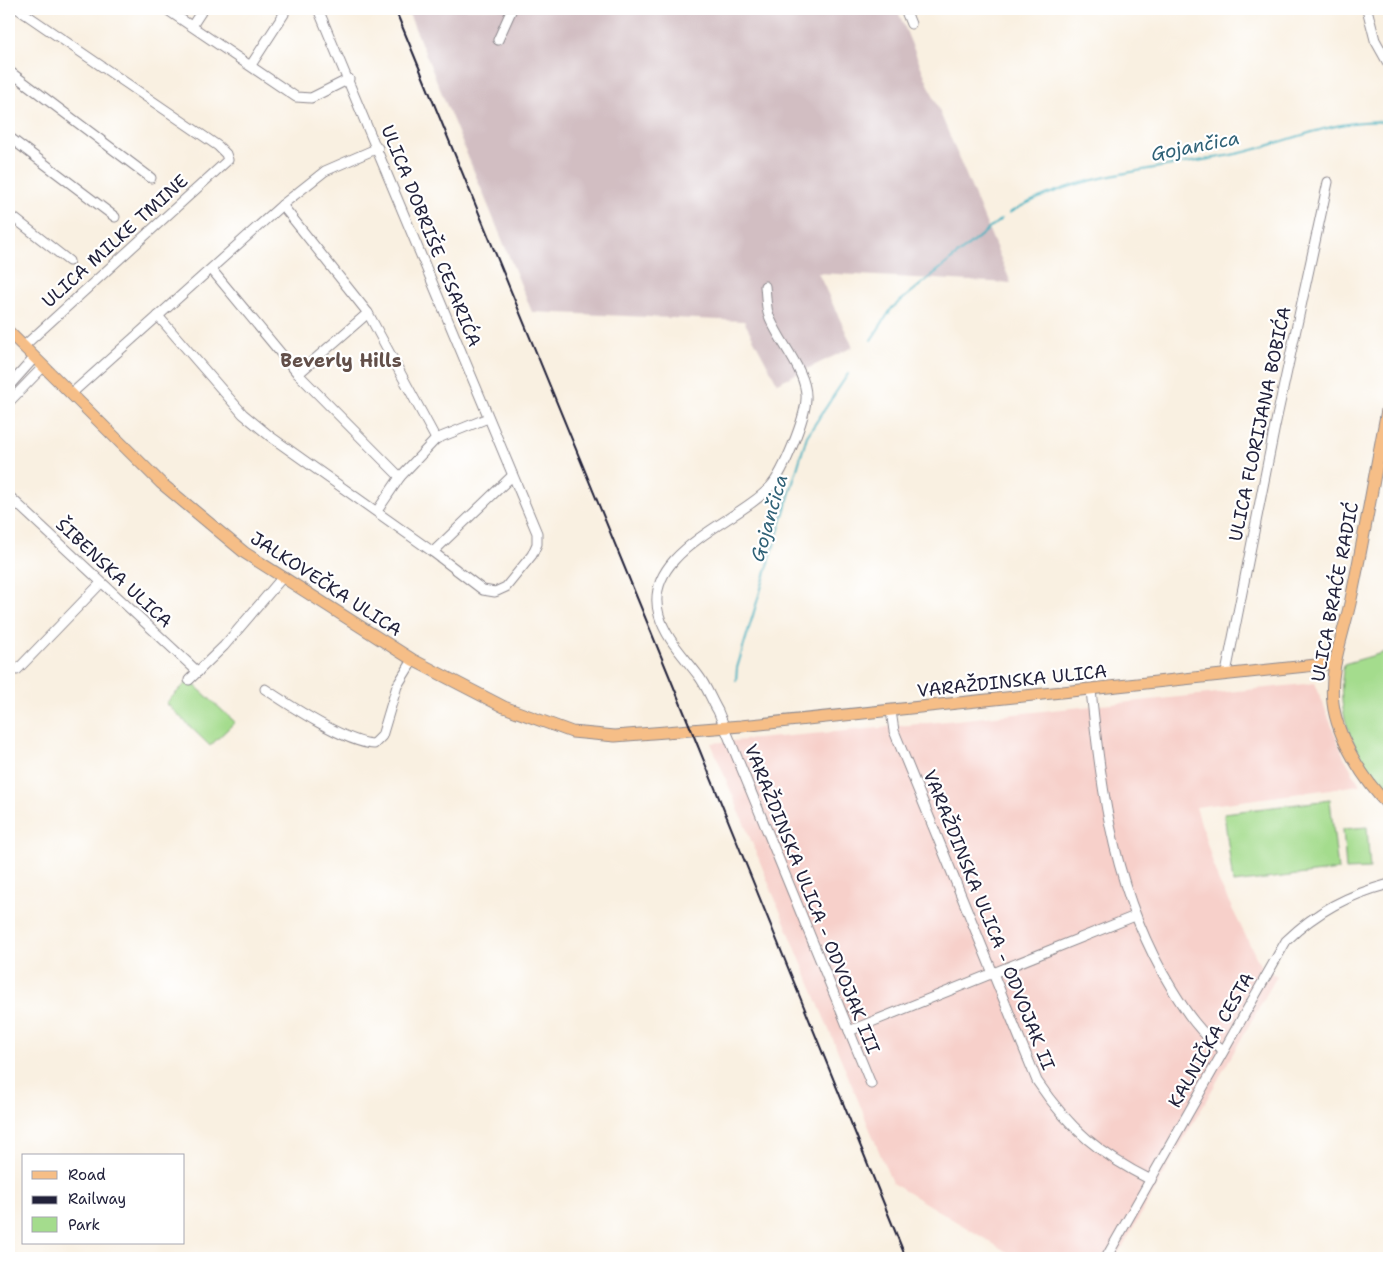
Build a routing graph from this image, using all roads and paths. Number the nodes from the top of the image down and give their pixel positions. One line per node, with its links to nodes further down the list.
1 (18, 9): 29 (street, ULICA MILKE TMINE)
2 (166, 9): 10 (street)
3 (204, 9): 10 (street)
4 (318, 9): 15 (street, ULICA DOBRIŠE CESARIĆA)
5 (512, 9): 11 (street)
6 (905, 9): 9 (street)
7 (1368, 9): 12 (street)
8 (284, 14): 13 (street)
9 (912, 24)
10 (192, 26): 13 (street)
11 (498, 40)
12 (1389, 65)
13 (251, 66): 15 (street)
14 (9, 71): 18 (street)
15 (349, 79): 17 (street, ULICA DOBRIŠE CESARIĆA)
16 (9, 137): 22 (street)
17 (378, 148): 20 (street); 37 (street, ULICA DOBRIŠE CESARIĆA)
18 (151, 178)
19 (1328, 182): 50 (street, ULICA FLORIJANA BOBIĆA)
20 (282, 205): 24 (street); 26 (street)
21 (9, 214): 23 (street)
22 (114, 217)
23 (70, 261)
24 (212, 270): 27 (street); 32 (street)
25 (765, 286): 55 (street, VARAŽDINSKA ULICA - ODVOJAK III)
26 (368, 313): 32 (street); 38 (street)
27 (158, 316): 34 (street); 42 (street, ULICA DOBRIŠE CESARIĆA)
28 (9, 332): 29 (main road, JALKOVEČKA ULICA)
29 (24, 346): 30 (main road, JALKOVEČKA ULICA)
30 (35, 357): 31 (main road, JALKOVEČKA ULICA); 33 (street)
31 (44, 366): 34 (main road, JALKOVEČKA ULICA); 36 (street)
32 (298, 374): 40 (street)
33 (9, 386)
34 (71, 394): 44 (main road, JALKOVEČKA ULICA)
35 (1389, 400): 47 (main road, ULICA BRAĆE RADIĆ)
36 (9, 402)
37 (488, 418): 38 (street); 39 (street, ULICA DOBRIŠE CESARIĆA)
38 (436, 439): 40 (street)
39 (512, 476): 43 (street); 43 (street, ULICA DOBRIŠE CESARIĆA)
40 (400, 477): 42 (street)
41 (9, 496): 45 (street, ŠIBENSKA ULICA)
42 (377, 511): 43 (street, ULICA DOBRIŠE CESARIĆA)
43 (433, 552)
44 (282, 578): 46 (main road, JALKOVEČKA ULICA); 49 (street)
45 (100, 582): 48 (street); 49 (street, ŠIBENSKA ULICA)
46 (413, 660): 52 (street); 56 (main road, JALKOVEČKA ULICA)
47 (1335, 663): 50 (main road, VARAŽDINSKA ULICA); 57 (main road, ULICA BRAĆE RADIĆ)
48 (17, 670)
49 (198, 672): 51 (street)
50 (1226, 673): 53 (main road, VARAŽDINSKA ULICA)
51 (189, 680)
52 (265, 689)
53 (1091, 690): 54 (main road, VARAŽDINSKA ULICA); 59 (street)
54 (892, 711): 55 (main road, VARAŽDINSKA ULICA); 60 (street, VARAŽDINSKA ULICA - ODVOJAK II)
55 (724, 727): 56 (main road, VARAŽDINSKA ULICA); 61 (street, VARAŽDINSKA ULICA - ODVOJAK III)
56 (692, 729)
57 (1389, 806)
58 (1389, 884): 62 (street, KALNIČKA CESTA)
59 (1135, 916): 60 (street); 62 (street)
60 (994, 973): 61 (street); 64 (street, VARAŽDINSKA ULICA - ODVOJAK II)
61 (849, 1032): 63 (street, VARAŽDINSKA ULICA - ODVOJAK III)
62 (1223, 1050): 64 (street, KALNIČKA CESTA)
63 (871, 1084)
64 (1151, 1180): 65 (street, KALNIČKA CESTA)
65 (1106, 1258)

